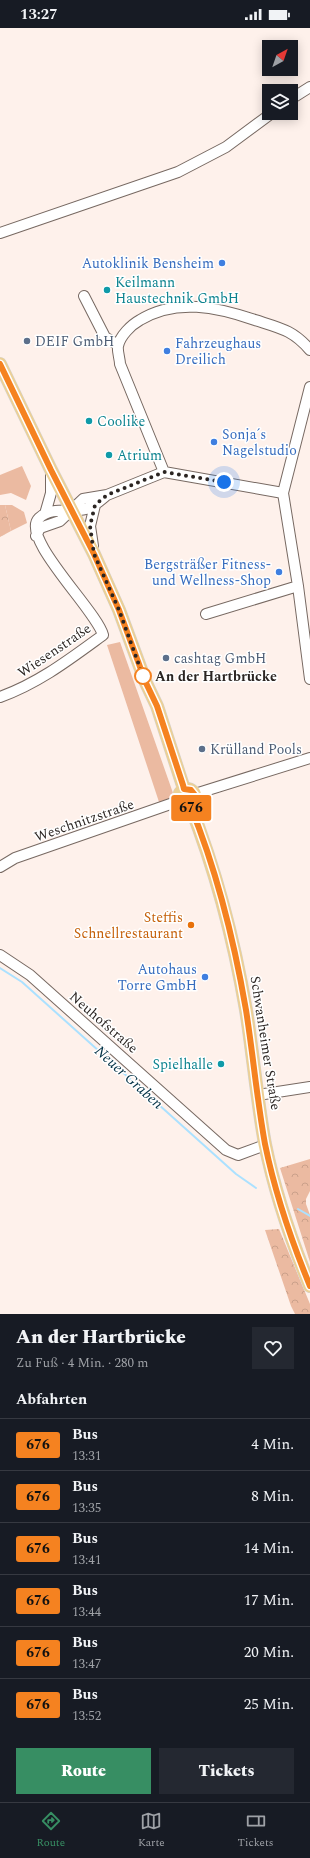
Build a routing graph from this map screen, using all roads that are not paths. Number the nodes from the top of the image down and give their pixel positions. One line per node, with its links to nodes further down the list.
1 (310, 86): 2 (street)
2 (298, 94)
3 (263, 120): 4 (street)
4 (0, 233)
5 (84, 296): 6 (street)
6 (118, 345): 7 (street); 11 (street)
7 (310, 350)
8 (0, 364): 10 (main road, Schwanheimer Straße)
9 (310, 387): 12 (street)
10 (51, 470): 15 (main road, Schwanheimer Straße); 16 (street)
11 (164, 472): 12 (street); 13 (street)
12 (283, 493): 19 (street)
13 (107, 495): 14 (street); 15 (street)
14 (95, 505): 15 (street); 18 (street)
15 (71, 509): 16 (street); 17 (street); 18 (main road, Schwanheimer Straße)
16 (45, 514): 17 (street)
17 (36, 536): 22 (street, Wiesenstraße)
18 (94, 554): 24 (main road, Schwanheimer Straße)
19 (298, 586): 20 (street); 21 (street)
20 (206, 614)
21 (310, 679)
22 (0, 697)
23 (310, 758): 24 (street)
24 (187, 797): 25 (street, Weschnitzstraße); 28 (main road, Schwanheimer Straße)
25 (0, 868)
26 (0, 956): 29 (street, Neuhofstraße)
27 (310, 1087): 28 (street)
28 (258, 1095): 29 (main road, Schwanheimer Straße)
29 (265, 1145): 30 (main road, Schwanheimer Straße)
30 (310, 1286)

